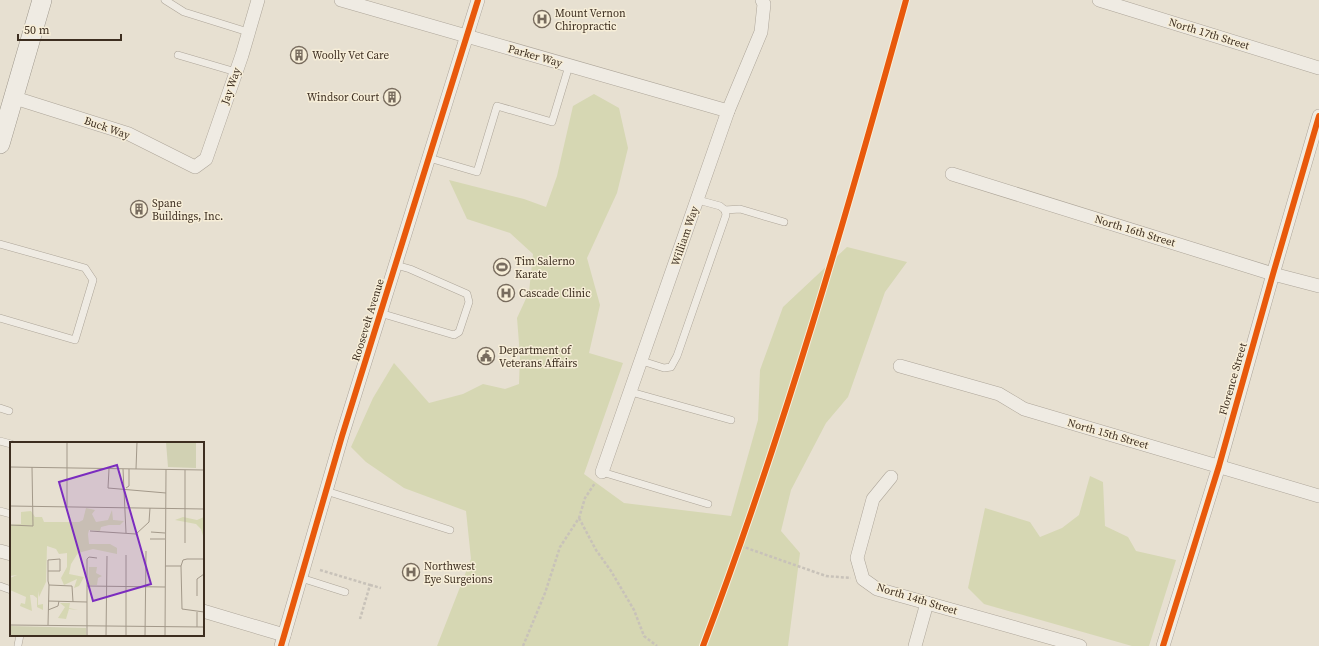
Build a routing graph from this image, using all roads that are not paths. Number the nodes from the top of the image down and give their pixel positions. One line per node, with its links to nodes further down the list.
1 (41, 0): 14 (main road)
2 (165, 0): 8 (lane)
3 (258, 0): 8 (street, Jay Way)
4 (341, 0): 9 (street, Parker Way)
5 (478, 0): 9 (street, Roosevelt Avenue)
6 (762, 0): 15 (street, William Way)
7 (1099, 0): 12 (street, North 17th Street)
8 (248, 32): 13 (street, Jay Way)
9 (467, 36): 11 (street, Parker Way); 18 (street, Roosevelt Avenue)
10 (178, 55): 13 (lane)
11 (569, 66): 15 (street, Parker Way); 18 (lane)
12 (1319, 68)
13 (236, 72): 19 (street, Jay Way)
14 (15, 98): 17 (main road); 19 (street, Buck Way)
15 (728, 111): 21 (street, William Way)
16 (1319, 116): 26 (street, Florence Street)
17 (0, 142)
18 (429, 158): 25 (street, Roosevelt Avenue)
19 (194, 167)
20 (952, 174): 26 (street, North 16th Street)
21 (698, 200): 22 (lane); 30 (street, William Way)
22 (725, 210): 23 (lane); 30 (lane)
23 (784, 222)
24 (0, 244): 29 (lane)
25 (396, 265): 28 (street, Roosevelt Avenue); 28 (lane)
26 (1272, 274): 27 (street, North 16th Street); 38 (street, Florence Street)
27 (1319, 286)
28 (380, 313): 41 (street, Roosevelt Avenue)
29 (0, 318)
30 (642, 361): 32 (street, William Way)
31 (900, 366): 38 (street, North 15th Street)
32 (631, 392): 35 (lane); 39 (street, William Way)
33 (0, 408): 34 (lane)
34 (9, 411)
35 (731, 420)
36 (0, 441): 37 (lane)
37 (10, 444)
38 (1219, 466): 42 (street, North 15th Street); 60 (street, Florence Street)
39 (602, 472): 43 (lane)
40 (891, 477): 53 (street, North 14th Street)
41 (326, 491): 46 (lane); 49 (street, Roosevelt Avenue)
42 (1319, 496)
43 (708, 504)
44 (0, 511): 45 (lane)
45 (10, 514)
46 (450, 530)
47 (0, 551): 48 (street)
48 (10, 554)
49 (301, 578): 52 (lane); 56 (street, Roosevelt Avenue)
50 (0, 586): 51 (lane)
51 (10, 590)
52 (345, 592)
53 (927, 603): 58 (street); 59 (street, North 14th Street)
54 (204, 611): 56 (street)
55 (20, 636): 57 (lane)
56 (282, 641)
57 (18, 644)
58 (915, 646)
59 (1080, 646)
60 (1163, 646)

